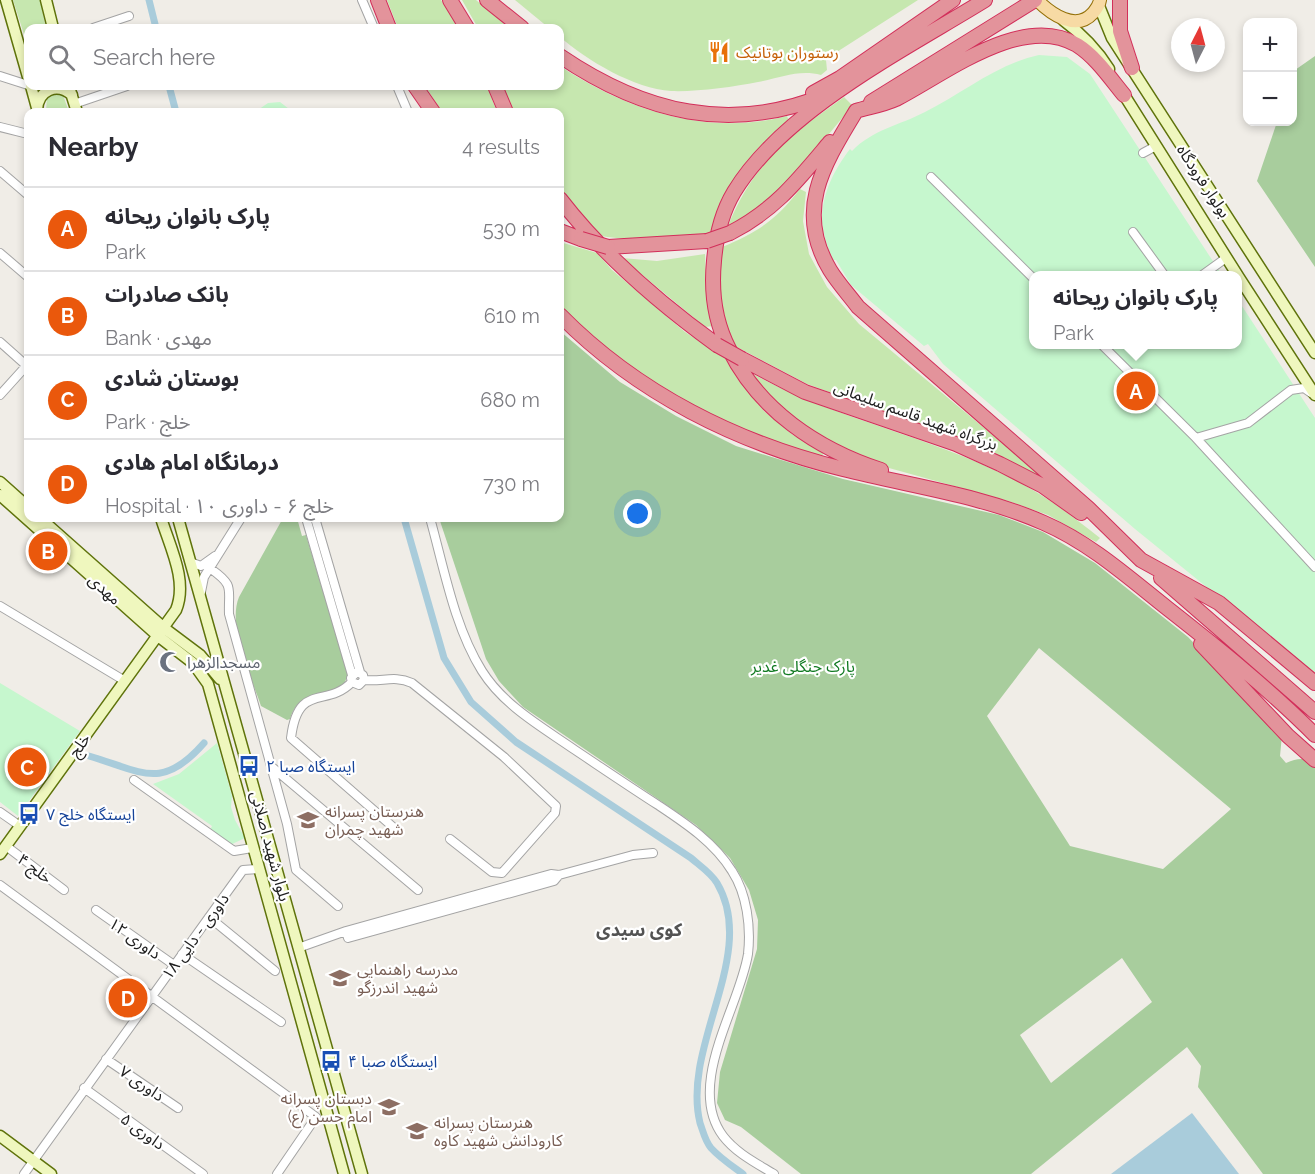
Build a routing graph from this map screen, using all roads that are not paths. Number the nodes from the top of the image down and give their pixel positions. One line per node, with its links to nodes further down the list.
1 (6, 0): 14 (main road)
2 (46, 0): 16 (main road)
3 (362, 0): 18 (street)
4 (378, 0): 19 (highway)
5 (450, 0): 20 (highway)
6 (487, 0): 21 (highway)
7 (953, 0): 44 (highway)
8 (985, 0): 26 (highway)
9 (1036, 0): 15 (main road); 43 (highway)
10 (1120, 0): 24 (highway)
11 (1100, 3): 15 (main road); 24 (main road, بولوار فرودگاه)
12 (0, 13): 14 (street)
13 (129, 16): 17 (street)
14 (11, 17): 22 (main road)
15 (1060, 18): 35 (main road, بولوار فرودگاه)
16 (52, 24)
17 (105, 24)
18 (372, 24)
19 (387, 24)
20 (465, 24)
21 (517, 24)
22 (24, 59)
23 (564, 59): 44 (highway)
24 (1132, 69): 51 (main road, بولوار فرودگاه)
25 (0, 76): 27 (street)
26 (853, 82): 44 (highway); 76 (highway)
27 (24, 84)
28 (31, 90): 37 (main road)
29 (49, 90): 38 (main road)
30 (110, 90): 36 (street)
31 (399, 90): 39 (street)
32 (414, 90): 40 (highway)
33 (416, 90): 41 (highway)
34 (497, 90): 42 (highway)
35 (1124, 96): 43 (highway); 47 (main road, بولوار فرودگاه)
36 (73, 99)
37 (37, 108)
38 (38, 108)
39 (406, 108)
40 (421, 108)
41 (430, 108)
42 (504, 108)
43 (856, 111): 56 (highway, bridge); 88 (highway)
44 (731, 116)
45 (0, 127): 46 (street)
46 (24, 133)
47 (1156, 146): 48 (street); 53 (main road, بولوار فرودگاه)
48 (1143, 153)
49 (0, 171): 52 (street)
50 (931, 177): 63 (street)
51 (1210, 191): 53 (main road); 68 (main road, بولوار فرودگاه)
52 (24, 192)
53 (1192, 202): 58 (main road, بولوار فرودگاه)
54 (564, 204): 88 (highway, بزرگراه شهید قاسم سلیمانی, bridge)
55 (1132, 232): 59 (street)
56 (564, 233)
57 (0, 253): 62 (street)
58 (1226, 258): 60 (street); 61 (main road, بولوار فرودگاه)
59 (1161, 271)
60 (1208, 271)
61 (1235, 271)
62 (24, 274)
63 (1029, 274)
64 (1242, 282): 72 (main road, بولوار فرودگاه)
65 (564, 318): 76 (highway)
66 (0, 342): 69 (street)
67 (1105, 349): 73 (street)
68 (1315, 353)
69 (24, 362)
70 (24, 369): 71 (street)
71 (0, 395)
72 (1315, 395): 73 (street)
73 (1196, 438): 92 (street)
74 (0, 482): 77 (main road)
75 (0, 495): 78 (main road, مهدی)
76 (965, 498): 96 (highway)
77 (24, 503)
78 (24, 515)
79 (32, 522): 99 (main road, مهدی)
80 (44, 522): 99 (main road, مهدی)
81 (162, 522): 99 (main road)
82 (178, 522): 89 (main road, بلوار شهید اصلانی)
83 (238, 522): 87 (street)
84 (312, 522): 91 (street)
85 (313, 522): 90 (street)
86 (431, 522): 142 (street)
87 (219, 553): 89 (street); 93 (street)
88 (1141, 560): 104 (highway); 106 (highway, بزرگراه شهید قاسم سلیمانی)
89 (190, 562): 94 (main road, بلوار شهید اصلانی)
90 (329, 564): 91 (street); 97 (street)
91 (320, 567): 98 (street)
92 (1315, 567)
93 (211, 569): 94 (street); 109 (street)
94 (201, 599): 105 (main road, بلوار شهید اصلانی)
95 (0, 606): 102 (street)
96 (1169, 609): 107 (highway); 108 (highway)
97 (346, 622): 98 (street); 100 (street)
98 (337, 625): 101 (street)
99 (161, 632): 102 (main road, خلج); 103 (main road, مهدی); 105 (main road, مهدی)
100 (362, 676): 101 (street); 101 (street); 114 (street)
101 (352, 679): 113 (street)
102 (125, 681): 112 (main road, خلج)
103 (208, 684): 115 (main road, بلوار شهید اصلانی)
104 (1315, 684)
105 (226, 688): 125 (main road, بلوار شهید اصلانی)
106 (1315, 712)
107 (1315, 735)
108 (1315, 760)
109 (272, 767): 121 (street); 122 (street)
110 (134, 780): 115 (street)
111 (0, 812): 112 (street)
112 (20, 826): 116 (main road, خلج)
113 (393, 827)
114 (450, 839)
115 (252, 848): 118 (main road, بلوار شهید اصلانی)
116 (3, 850): 120 (street, خلج ۴)
117 (653, 853): 125 (street)
118 (258, 869): 124 (street, داوری - دایی ۱۸); 140 (main road, بلوار شهید اصلانی)
119 (0, 885): 129 (street)
120 (64, 890)
121 (418, 890)
122 (338, 906)
123 (96, 910): 127 (street, داوری ۱۲)
124 (209, 917): 126 (street, داوری - دایی ۱۸); 128 (street)
125 (298, 948): 141 (main road, بلوار شهید اصلانی)
126 (182, 954): 127 (street, داوری - دایی ۱۸); 130 (street)
127 (174, 965): 129 (street, داوری - دایی ۱۸)
128 (275, 971)
129 (152, 995): 131 (street, داوری - دایی ۱۸); 139 (street)
130 (281, 1022)
131 (106, 1059): 132 (street, داوری - دایی ۱۸); 133 (street, داوری ۷)
132 (84, 1088): 135 (street, داوری - دایی ۱۸); 138 (street, داوری ۵)
133 (178, 1108)
134 (0, 1136): 135 (main road)
135 (33, 1161): 136 (street, داوری - دایی ۱۸); 137 (main road)
136 (24, 1174)
137 (51, 1174)
138 (203, 1174)
139 (277, 1174)
140 (344, 1174)
141 (362, 1174)
142 (774, 1174)

